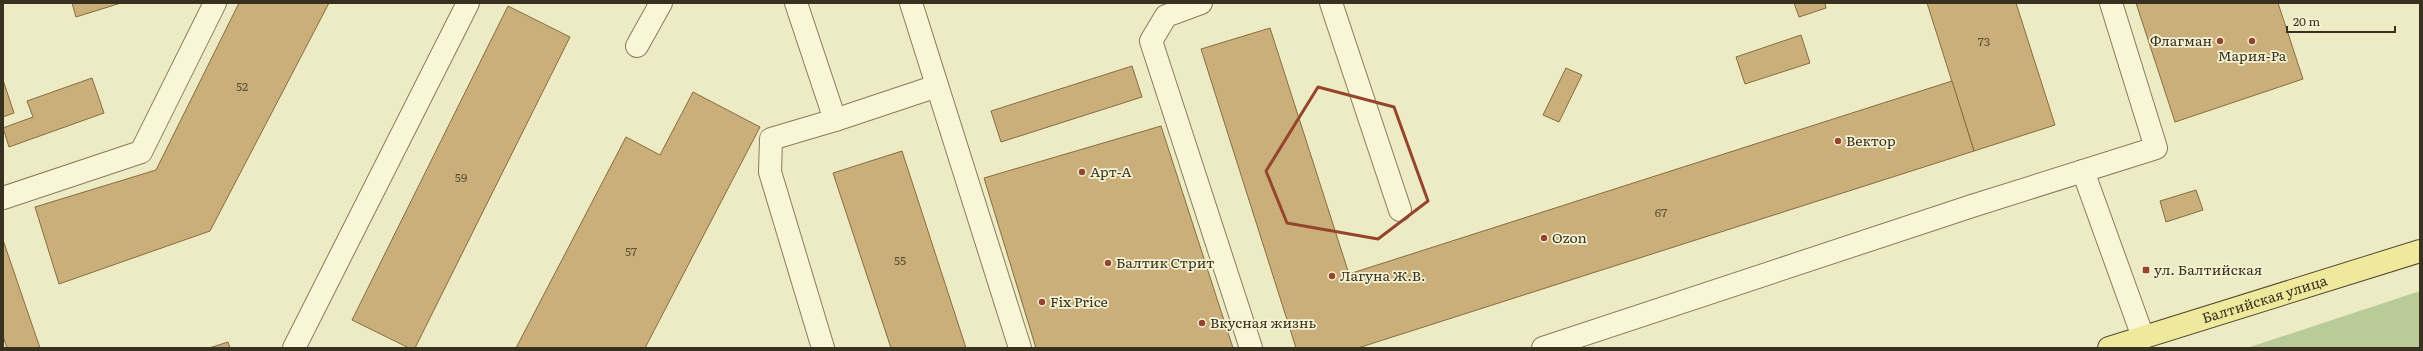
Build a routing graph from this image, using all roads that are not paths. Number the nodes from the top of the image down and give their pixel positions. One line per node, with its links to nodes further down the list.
1 (215, 3): 13 (lane)
2 (468, 3): 17 (lane)
3 (661, 3): 9 (lane)
4 (796, 3): 11 (lane)
5 (911, 3): 10 (lane)
6 (1201, 3): 20 (lane)
7 (1331, 3): 14 (lane)
8 (2111, 3): 12 (lane)
9 (637, 46)
10 (937, 86): 11 (lane); 19 (lane)
11 (835, 120): 18 (lane)
12 (2083, 171): 16 (lane); 21 (lane)
13 (3, 198)
14 (1400, 210)
15 (2420, 251): 16 (main road, Балтийская улица)
16 (2144, 337): 22 (main road, Балтийская улица)
17 (294, 348)
18 (823, 348)
19 (1020, 348)
20 (1251, 348)
21 (1543, 348)
22 (2109, 348)

